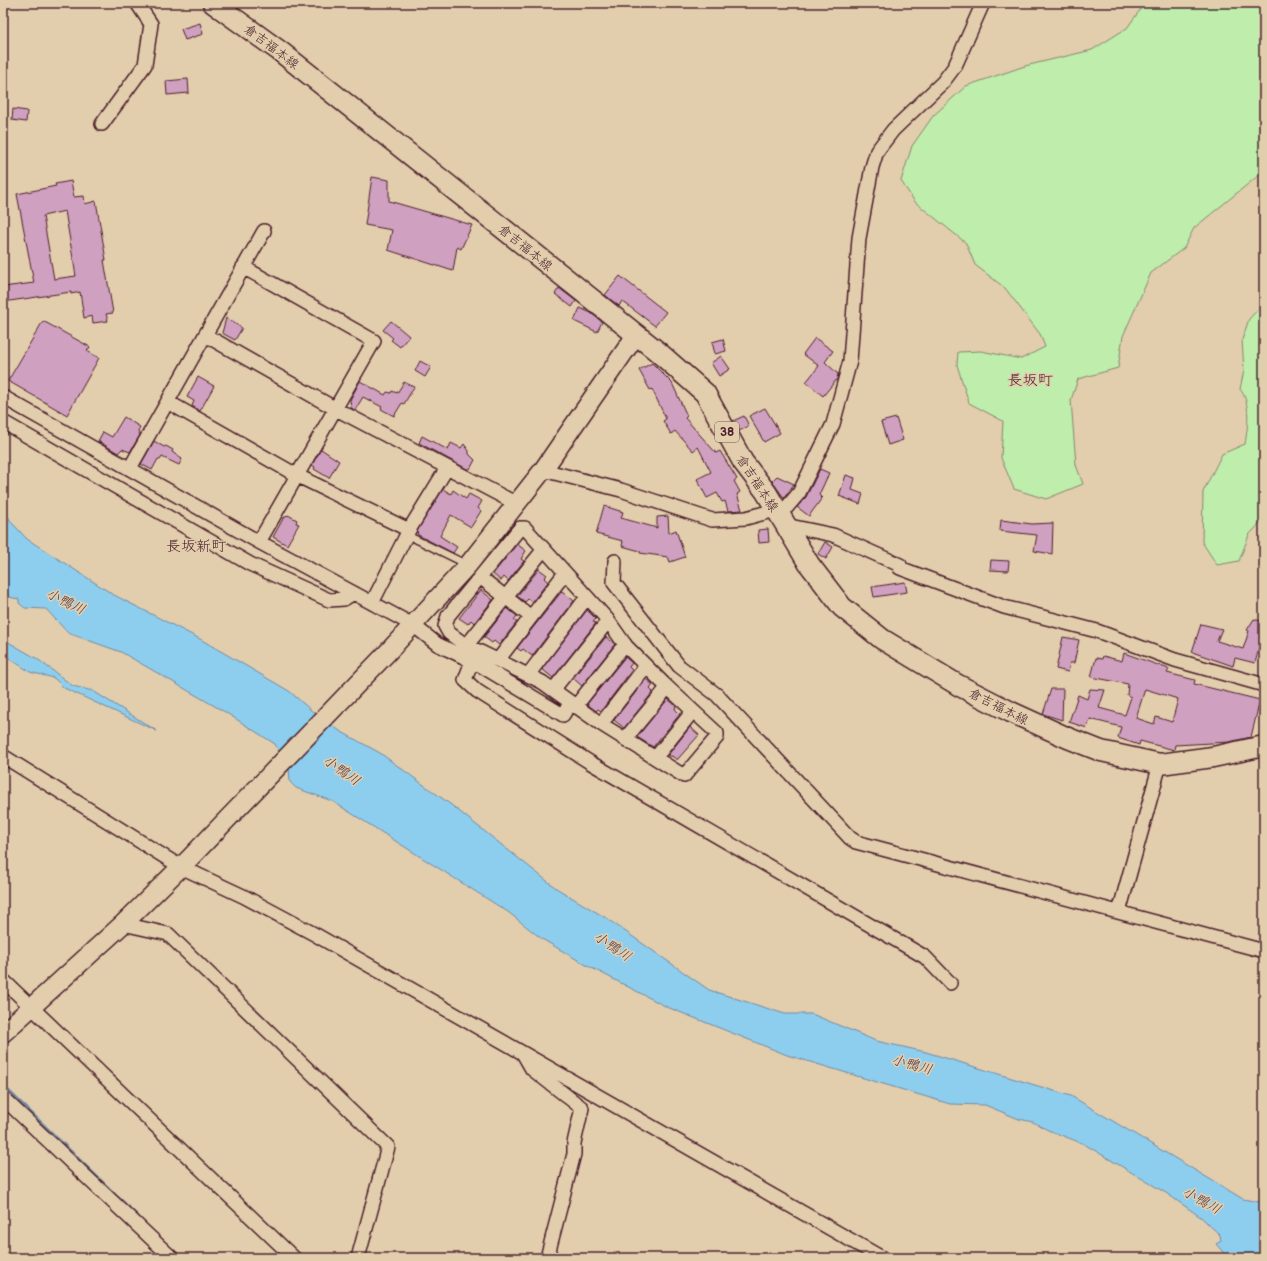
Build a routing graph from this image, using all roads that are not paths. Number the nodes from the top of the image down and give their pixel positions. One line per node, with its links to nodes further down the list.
1 (137, 3): 4 (street)
2 (213, 3): 8 (main road, 倉吉福本線 / 38)
3 (983, 3): 18 (street)
4 (102, 124)
5 (264, 230): 6 (street)
6 (243, 267): 7 (street); 11 (street)
7 (205, 335): 10 (street); 11 (street)
8 (636, 335): 15 (street); 18 (main road, 倉吉福本線 / 38)
9 (3, 397): 13 (street)
10 (168, 402): 13 (street); 16 (street)
11 (336, 409): 14 (street); 16 (street)
12 (3, 422): 25 (street)
13 (130, 468): 20 (street)
14 (447, 468): 17 (street); 19 (street)
15 (543, 470): 17 (street); 18 (street)
16 (298, 476): 19 (street); 20 (street)
17 (517, 504): 23 (street)
18 (780, 518): 38 (street); 48 (main road, 倉吉福本線 / 38)
19 (408, 532): 23 (lane); 28 (street)
20 (259, 542): 25 (street)
21 (544, 549): 23 (street); 24 (street); 26 (street)
22 (615, 561): 50 (street)
23 (474, 571): 26 (street); 31 (street); 33 (street)
24 (564, 572): 27 (street); 29 (street)
25 (354, 593): 28 (street)
26 (506, 597): 29 (street); 33 (street)
27 (587, 597): 30 (street); 37 (street)
28 (372, 603): 31 (street)
29 (531, 617): 34 (street)
30 (608, 621): 32 (street); 40 (street)
31 (413, 625): 35 (street); 49 (street)
32 (625, 644): 36 (street); 41 (street)
33 (467, 645): 34 (street)
34 (498, 660): 37 (street)
35 (472, 661): 41 (street); 54 (street)
36 (646, 666): 39 (street); 43 (street)
37 (528, 675): 40 (street)
38 (1264, 685)
39 (667, 688): 42 (street); 44 (street)
40 (553, 690): 41 (street)
41 (573, 705): 43 (street)
42 (693, 711): 47 (street); 47 (street)
43 (601, 724): 44 (street)
44 (625, 739): 47 (street)
45 (1264, 746): 48 (main road, 倉吉福本線 / 38)
46 (3, 756): 49 (street)
47 (656, 757)
48 (1160, 764): 50 (street)
49 (185, 864): 51 (street); 57 (street)
50 (1119, 912): 52 (street)
51 (123, 924): 55 (street); 61 (street)
52 (1264, 951)
53 (3, 980): 55 (street)
54 (950, 983)
55 (32, 1008): 56 (street); 60 (street)
56 (3, 1033)
57 (523, 1054): 62 (street); 63 (street)
58 (3, 1098): 59 (street)
59 (172, 1258)
60 (294, 1258)
61 (358, 1258)
62 (547, 1258)
63 (882, 1258)

